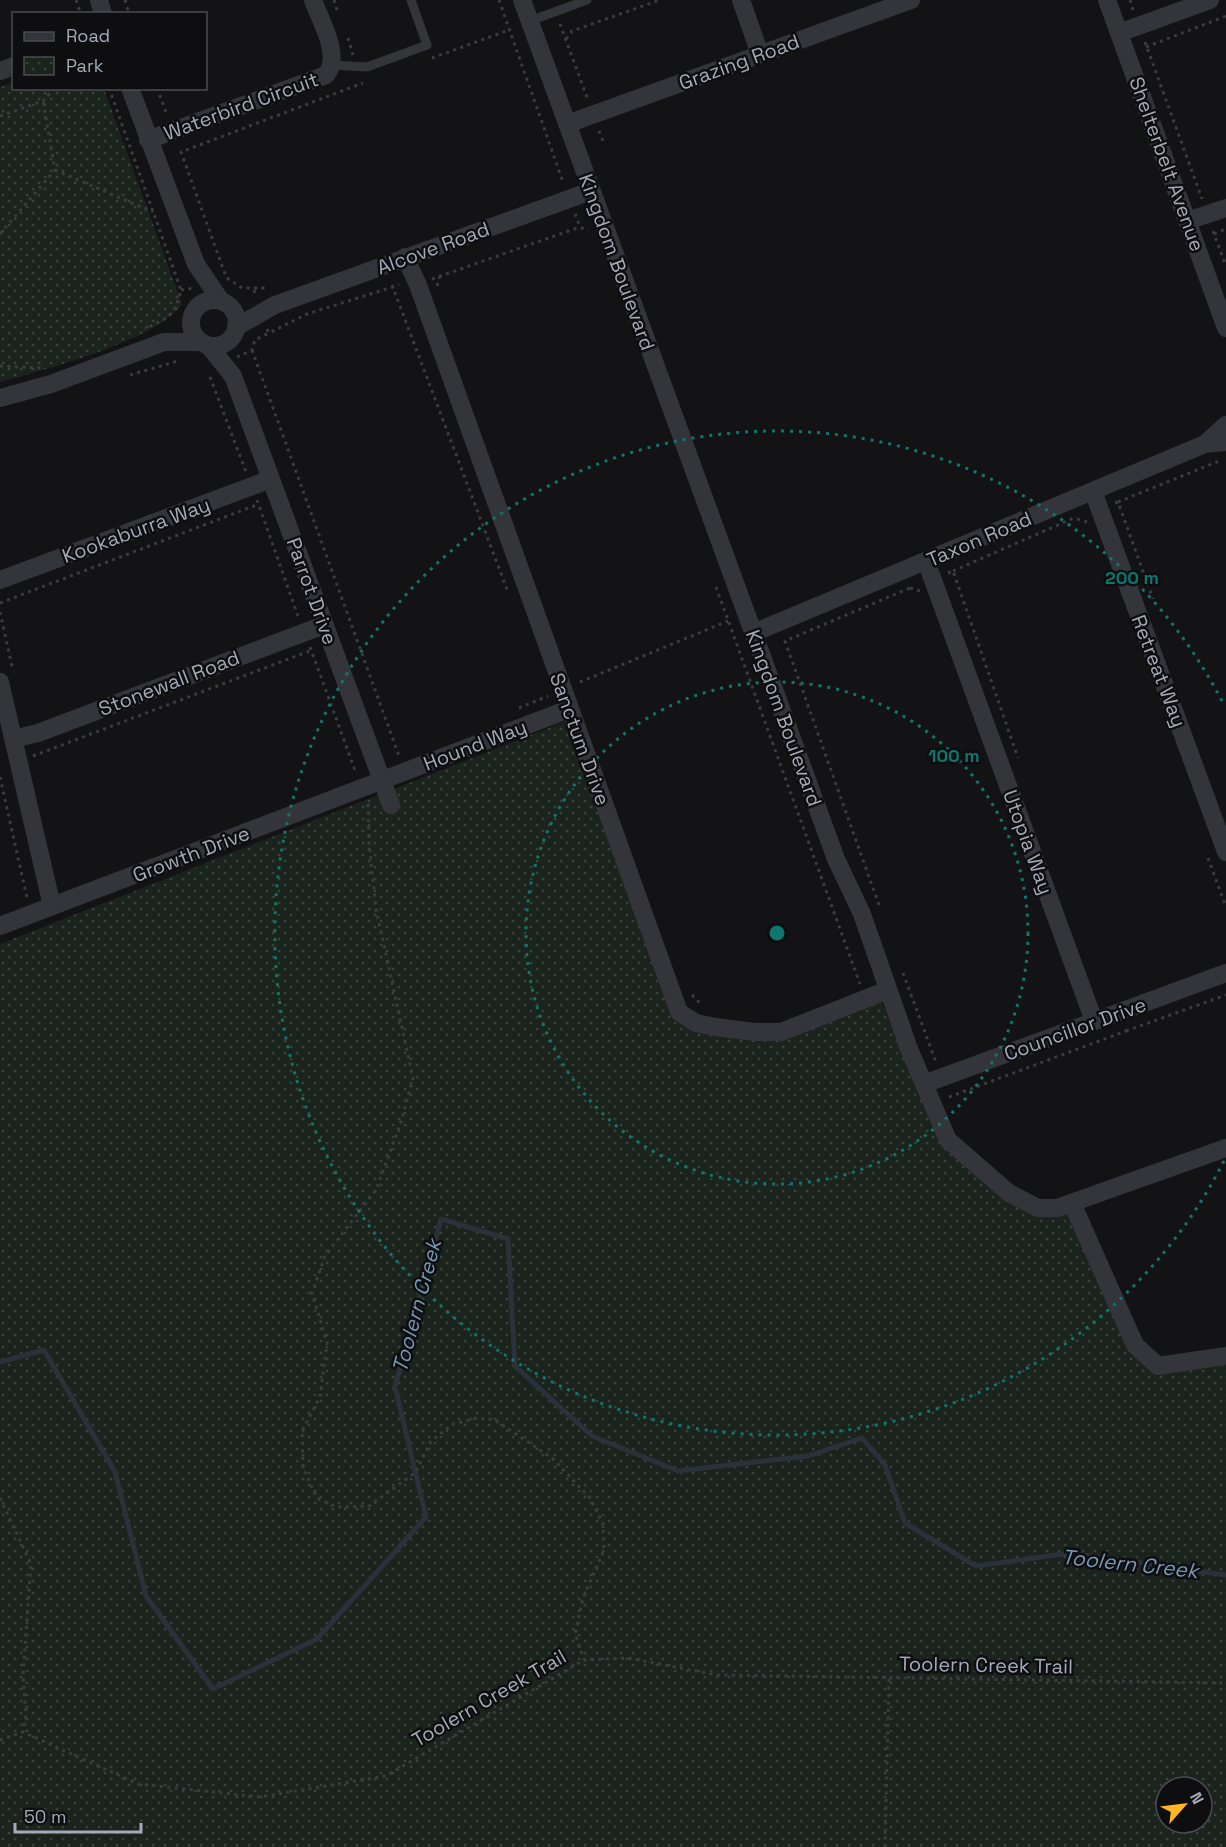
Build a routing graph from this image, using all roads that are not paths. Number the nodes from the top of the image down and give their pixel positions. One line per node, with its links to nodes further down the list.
1 (313, 0): 12 (street, Waterbird Circuit)
2 (411, 0): 12 (lane)
3 (522, 0): 9 (street, Kingdom Boulevard)
4 (587, 0): 9 (lane)
5 (741, 0): 11 (street)
6 (911, 0): 11 (street, Grazing Road)
7 (1107, 0): 10 (street, Shelterbelt Avenue)
8 (1210, 0): 10 (street)
9 (530, 21): 14 (street, Kingdom Boulevard)
10 (1119, 33): 18 (street, Shelterbelt Avenue)
11 (760, 54): 14 (street, Grazing Road)
12 (332, 65): 15 (street, Waterbird Circuit)
13 (131, 90): 15 (street)
14 (567, 124): 16 (street, Kingdom Boulevard)
15 (148, 140): 20 (street)
16 (591, 191): 19 (street, Alcove Road); 38 (street, Kingdom Boulevard)
17 (1226, 208): 18 (street)
18 (1187, 222): 24 (street, Shelterbelt Avenue)
19 (405, 258): 22 (street, Alcove Road); 40 (street, Sanctum Drive)
20 (196, 264): 21 (street); 23 (street)
21 (224, 303): 22 (street, Alcove Road); 23 (street); 25 (street)
22 (275, 305): 25 (street, Alcove Road)
23 (194, 314): 26 (street); 27 (street)
24 (1226, 328)
25 (235, 332): 27 (street); 28 (street, Parrot Drive)
26 (164, 342): 27 (street); 29 (street)
27 (205, 344): 28 (street, Parrot Drive)
28 (233, 376): 33 (street, Parrot Drive)
29 (0, 398)
30 (1226, 424): 32 (street)
31 (1226, 442): 32 (street)
32 (1205, 444): 34 (street, Taxon Road)
33 (271, 479): 36 (street, Kookaburra Way); 37 (street, Parrot Drive)
34 (1093, 491): 35 (street, Taxon Road); 44 (street, Retreat Way)
35 (926, 561): 38 (street, Taxon Road); 49 (street, Utopia Way)
36 (0, 580)
37 (324, 625): 41 (street, Stonewall Road); 42 (street, Parrot Drive)
38 (753, 633): 48 (street, Kingdom Boulevard)
39 (0, 682): 41 (street)
40 (561, 712): 42 (street, Hound Way); 48 (street, Sanctum Drive)
41 (13, 739): 45 (street)
42 (382, 780): 43 (street, Parrot Drive); 45 (street, Growth Drive)
43 (391, 805)
44 (1226, 852)
45 (52, 906): 46 (street, Growth Drive)
46 (0, 926)
47 (1226, 974): 49 (street, Councillor Drive)
48 (886, 983): 50 (street, Kingdom Boulevard)
49 (1094, 1021): 50 (street, Councillor Drive)
50 (924, 1084): 52 (street, Kingdom Boulevard)
51 (1226, 1148): 52 (street, Kingdom Boulevard)
52 (1072, 1203): 53 (street)
53 (1226, 1356)

